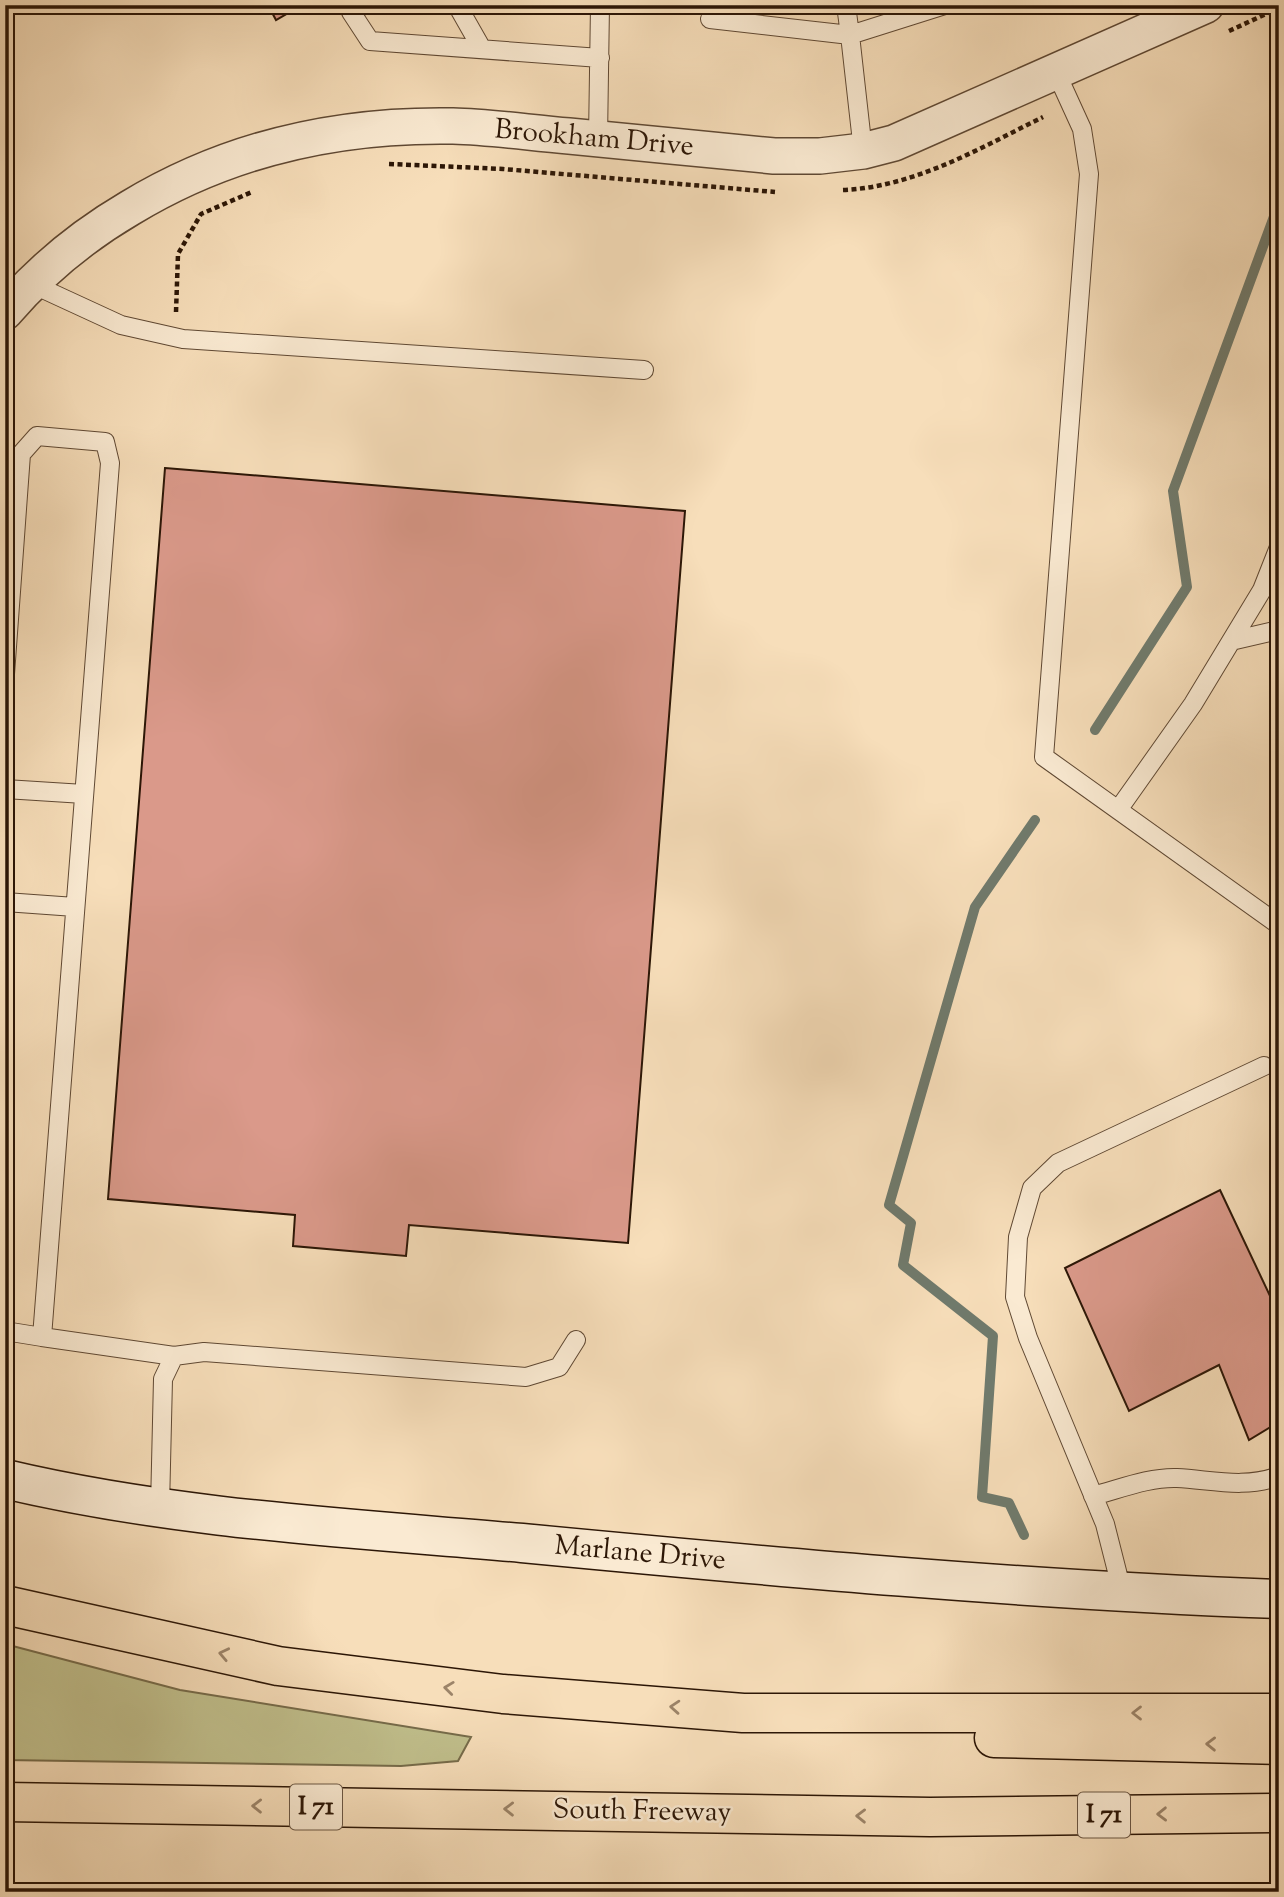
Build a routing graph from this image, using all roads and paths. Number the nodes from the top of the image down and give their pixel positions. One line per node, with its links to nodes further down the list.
1 (363, 5): 9 (lane)
2 (457, 5): 9 (lane)
3 (600, 5): 10 (lane)
4 (846, 5): 8 (lane)
5 (946, 5): 8 (lane)
6 (1206, 5): 11 (street, Brookham Drive)
7 (710, 19): 8 (lane)
8 (850, 35): 13 (lane)
9 (482, 49): 10 (lane)
10 (600, 58): 12 (lane)
11 (1056, 72): 13 (street, Brookham Drive); 23 (lane)
12 (598, 139): 13 (street, Brookham Drive); 14 (street, Brookham Drive)
13 (863, 151)
14 (32, 284): 15 (street, Brookham Drive); 16 (lane)
15 (5, 312)
16 (644, 370)
17 (1279, 547): 19 (lane)
18 (1279, 630): 19 (lane)
19 (1231, 641): 23 (lane)
20 (5, 674): 22 (lane)
21 (5, 789): 22 (lane)
22 (84, 794): 25 (lane)
23 (1118, 810): 26 (lane)
24 (5, 902): 25 (lane)
25 (75, 907): 29 (lane)
26 (1279, 925)
27 (1264, 1066): 34 (lane)
28 (5, 1331): 29 (lane)
29 (42, 1336): 31 (lane)
30 (576, 1340): 31 (lane)
31 (174, 1356): 35 (lane)
32 (1279, 1476): 34 (lane)
33 (5, 1479): 35 (street, Marlane Drive)
34 (1093, 1496): 36 (lane)
35 (160, 1507): 36 (street, Marlane Drive)
36 (1122, 1591): 37 (street, Marlane Drive)
37 (1279, 1599)
38 (5, 1605): 39 (highway, one-way to 38)
39 (743, 1713): 40 (highway, one-way to 39); 41 (highway, one-way to 39)
40 (1279, 1713)
41 (1279, 1745)
42 (5, 1802): 43 (highway, South Freeway / I 71, one-way to 42)
43 (1279, 1813)

